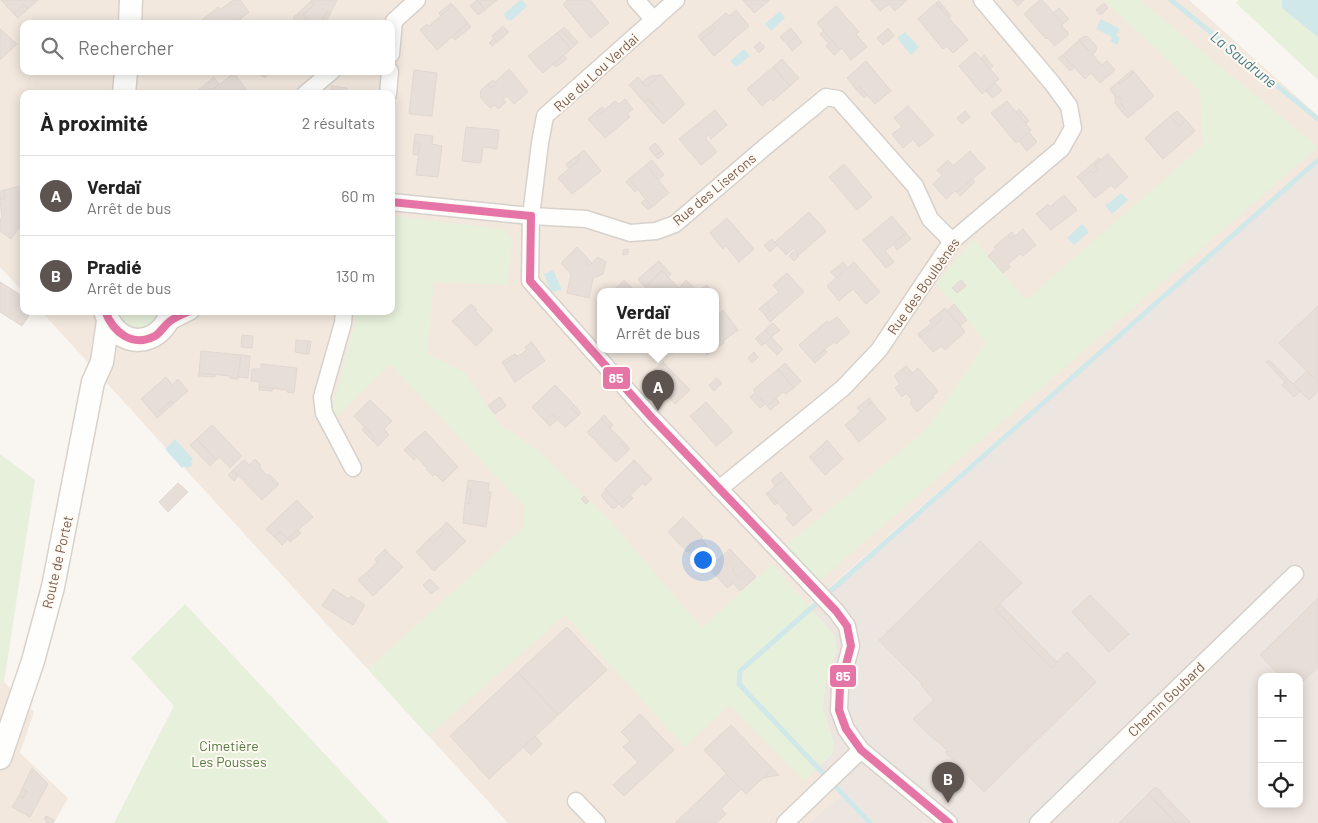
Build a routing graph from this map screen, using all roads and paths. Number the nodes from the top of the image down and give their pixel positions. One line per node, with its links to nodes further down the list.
1 (131, 0): 6 (street)
2 (417, 0): 7 (street)
3 (636, 0): 5 (street, Rue du Lou Verdai)
4 (982, 0): 16 (street, Rue des Boulbènes)
5 (665, 10): 15 (street, Rue du Lou Verdai)
6 (130, 20)
7 (394, 20)
8 (126, 75): 11 (street)
9 (327, 75): 12 (street)
10 (390, 75): 13 (street)
11 (124, 90)
12 (310, 90)
13 (388, 90)
14 (395, 202): 15 (street, Rue des Liserons)
15 (531, 216): 16 (street, Rue des Liserons); 23 (street, Rue du Lou Verdai)
16 (952, 241): 23 (street, Rue des Boulbènes)
17 (344, 315): 22 (street)
18 (107, 316): 20 (street); 21 (street, Route de Portet)
19 (170, 317): 20 (street)
20 (139, 340): 21 (street)
21 (102, 362): 26 (street, Route de Portet)
22 (353, 468)
23 (720, 489): 25 (street, Rue du Lou Verdai)
24 (1294, 574): 31 (street, Chemin Goubard)
25 (862, 750): 29 (street); 30 (street, Rue du Lou Verdai)
26 (0, 758)
27 (576, 801): 28 (street)
28 (597, 823)
29 (785, 823)
30 (949, 823)
31 (1038, 823)

